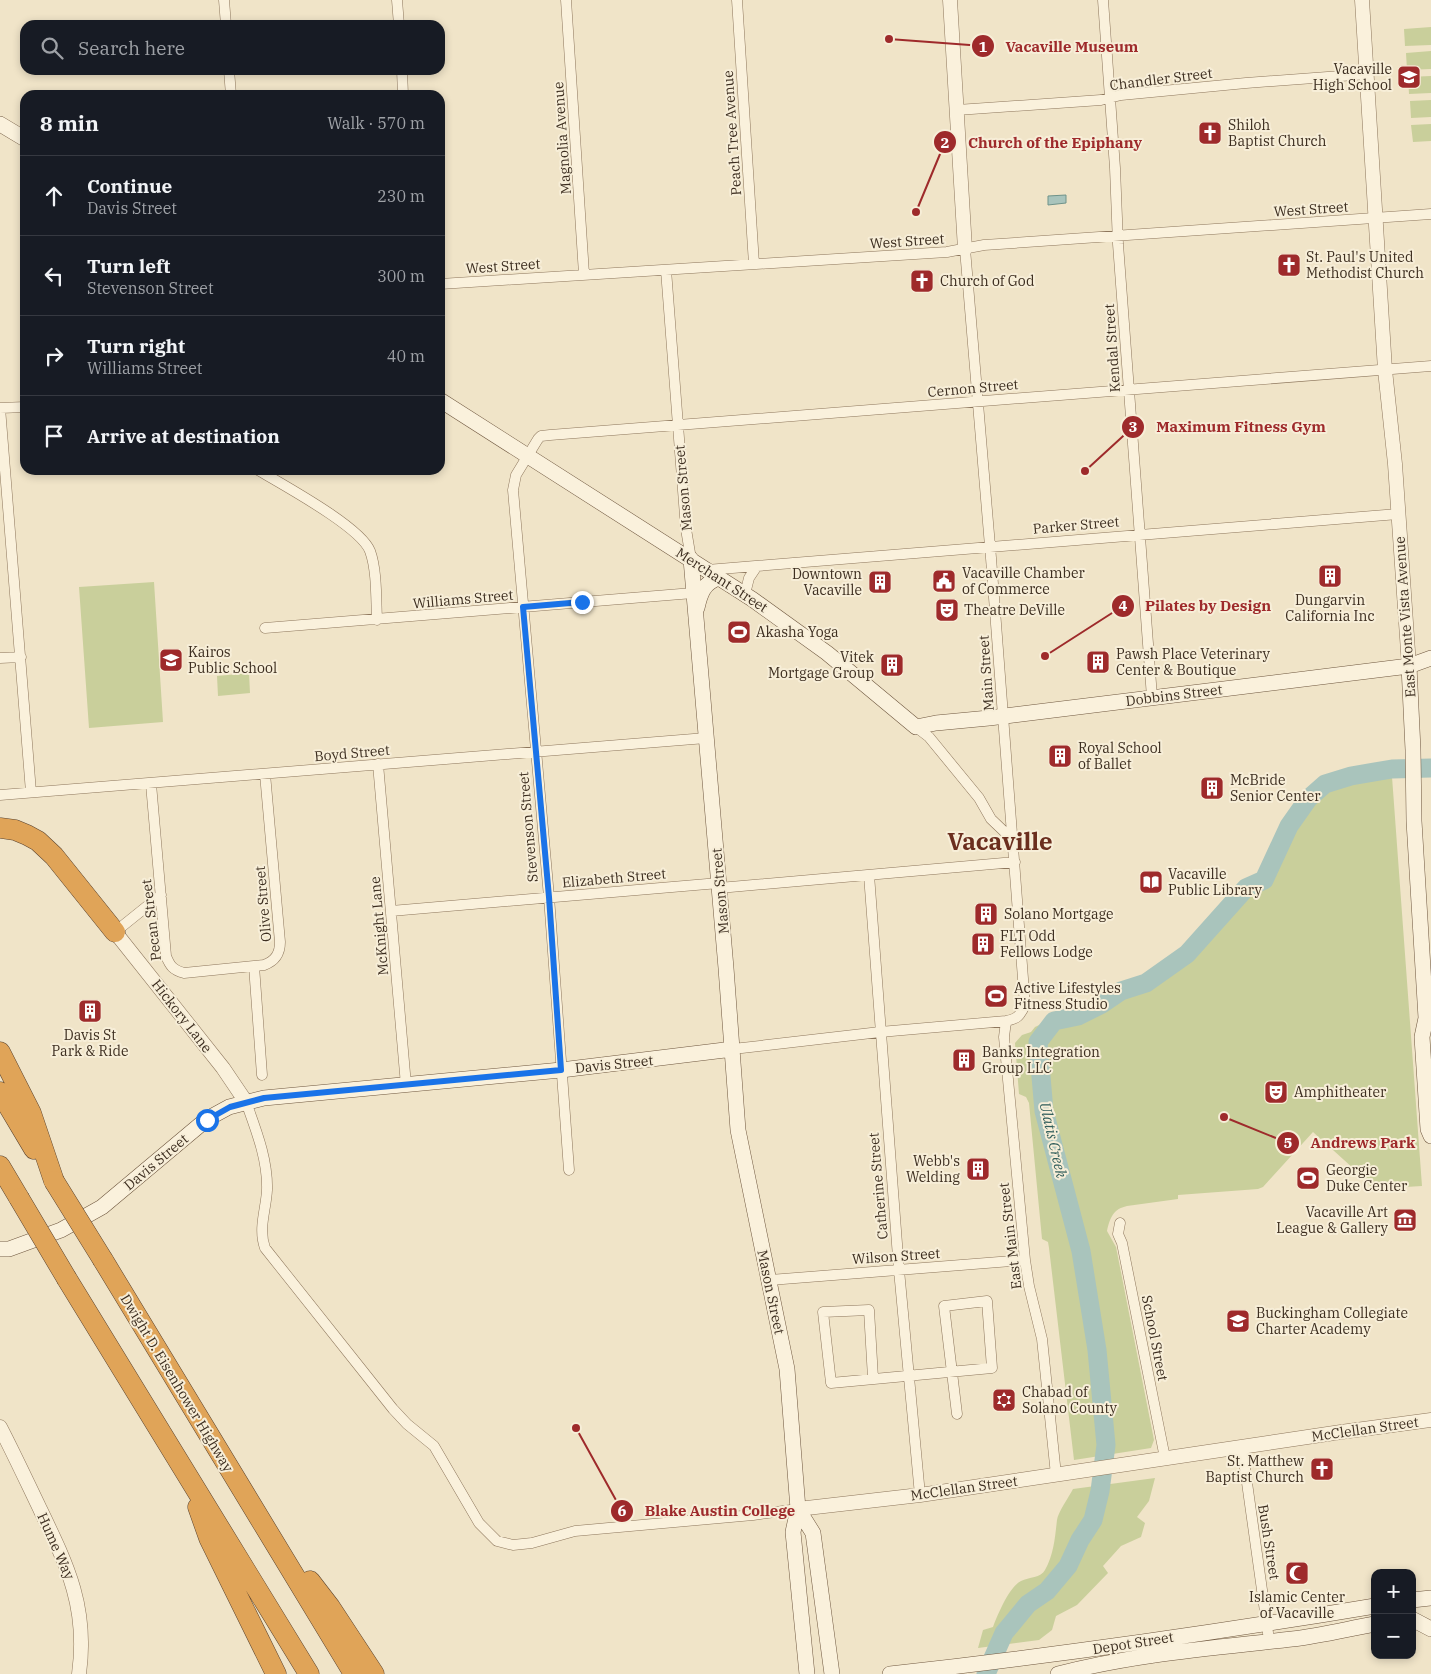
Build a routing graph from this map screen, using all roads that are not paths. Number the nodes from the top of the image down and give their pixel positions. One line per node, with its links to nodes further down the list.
1 (224, 0): 8 (street)
2 (397, 0): 9 (street)
3 (566, 0): 25 (street, Magnolia Avenue)
4 (737, 0): 23 (street, Peach Tree Avenue)
5 (950, 0): 16 (street)
6 (1103, 0): 15 (street, Kendal Street)
7 (1362, 0): 10 (street, East Monte Vista Avenue)
8 (226, 20)
9 (399, 20)
10 (1368, 74): 15 (street, Chandler Street); 20 (street, East Monte Vista Avenue)
11 (229, 75): 13 (street)
12 (402, 75): 14 (street)
13 (231, 90)
14 (403, 90)
15 (1110, 98): 16 (street, Chandler Street); 21 (street, Kendal Street)
16 (957, 110): 22 (street)
17 (0, 124): 18 (main road)
18 (20, 136)
19 (1431, 214): 20 (street, West Street)
20 (1376, 218): 21 (street, West Street); 28 (street, East Monte Vista Avenue)
21 (1118, 236): 22 (street, West Street); 29 (street, Kendal Street)
22 (965, 249): 23 (street, West Street); 30 (street, Main Street)
23 (754, 264): 24 (street, West Street)
24 (666, 270): 25 (street, West Street); 34 (street, Mason Street)
25 (584, 274): 26 (street, West Street)
26 (445, 284)
27 (1431, 366): 28 (street, Cernon Street)
28 (1385, 370): 29 (street, Cernon Street); 37 (street, East Monte Vista Avenue)
29 (1129, 389): 30 (street, Cernon Street); 38 (street, Kendal Street)
30 (977, 401): 34 (street, Cernon Street); 39 (street, Main Street)
31 (445, 403): 35 (main road, Merchant Street)
32 (20, 407): 33 (street)
33 (0, 408): 49 (street)
34 (679, 425): 35 (street, Cernon Street); 40 (street, Mason Street)
35 (528, 456): 40 (main road, Merchant Street); 45 (street, Stevenson Street)
36 (266, 475): 47 (street)
37 (1398, 514): 38 (street, Parker Street); 52 (street, East Monte Vista Avenue)
38 (1141, 534): 39 (street, Parker Street); 53 (street, Kendal Street)
39 (990, 547): 41 (street, Parker Street); 54 (street, Main Street)
40 (691, 559): 42 (main road, Merchant Street); 43 (main road, Mason Street)
41 (757, 566): 42 (street, Parker Street); 44 (street)
42 (713, 574): 44 (main road, Merchant Street); 46 (main road)
43 (693, 592): 45 (street, Williams Street); 46 (main road, Mason Street)
44 (745, 594): 55 (main road, Merchant Street)
45 (523, 607): 47 (street, Williams Street); 57 (street, Stevenson Street)
46 (696, 617): 56 (main road, Mason Street)
47 (378, 620): 48 (street, Williams Street)
48 (265, 628)
49 (21, 657): 50 (street); 61 (street)
50 (0, 658)
51 (1431, 658): 52 (main road, Dobbins Street)
52 (1409, 666): 53 (main road, Dobbins Street); 72 (main road, East Monte Vista Avenue)
53 (1152, 697): 54 (main road, Dobbins Street)
54 (1003, 716): 55 (main road, Dobbins Street); 64 (street, Main Street)
55 (916, 728): 64 (street, Merchant Street)
56 (706, 738): 57 (street, Boyd Street); 67 (main road, Mason Street)
57 (535, 751): 58 (street, Boyd Street); 69 (street, Stevenson Street)
58 (378, 764): 59 (street, Boyd Street); 70 (street, McKnight Lane)
59 (265, 774): 60 (street, Boyd Street); 73 (street, Olive Street)
60 (152, 784): 61 (street, Boyd Street); 68 (street, Pecan Street)
61 (31, 792): 62 (street, Boyd Street)
62 (0, 795)
63 (0, 828): 71 (highway)
64 (1013, 840): 65 (street, Main Street)
65 (1015, 862): 66 (street, Elizabeth Street); 74 (street, Main Street)
66 (869, 875): 67 (street, Elizabeth Street); 76 (street, Catherine Street)
67 (719, 886): 69 (street, Elizabeth Street); 77 (main road, Mason Street)
68 (160, 895): 71 (street); 73 (street, Pecan Street)
69 (549, 897): 70 (street, Elizabeth Street); 79 (street, Stevenson Street)
70 (391, 911): 81 (street, McKnight Lane)
71 (115, 932): 83 (street, Hickory Lane)
72 (1426, 944): 75 (main road, East Monte Vista Avenue)
73 (254, 966): 80 (street)
74 (1006, 1021): 76 (street, Davis Street); 90 (street, East Main Street)
75 (1429, 1024): 84 (main road, East Monte Vista Avenue)
76 (880, 1032): 77 (street, Davis Street); 91 (street, Catherine Street)
77 (733, 1049): 79 (main road, Davis Street); 92 (main road, Mason Street)
78 (0, 1052): 87 (highway)
79 (561, 1070): 81 (main road, Davis Street); 86 (street, Stevenson Street)
80 (262, 1075)
81 (406, 1085): 83 (main road, Davis Street)
82 (0, 1092): 87 (highway, Dwight D. Eisenhower Highway)
83 (246, 1102): 89 (main road, Davis Street); 104 (street, McClellan Street)
84 (1431, 1136)
85 (0, 1166): 101 (highway, bridge)
86 (569, 1170)
87 (54, 1181): 105 (highway, Dwight D. Eisenhower Highway, bridge)
88 (1120, 1223): 100 (street, School Street)
89 (3, 1251)
90 (1025, 1260): 91 (street, Wilson Street); 102 (street, East Main Street)
91 (899, 1270): 92 (street, Wilson Street); 94 (street, Catherine Street)
92 (770, 1280): 104 (main road, Mason Street)
93 (953, 1373): 93 (street); 94 (street); 96 (street)
94 (909, 1376): 95 (street); 103 (street, Catherine Street)
95 (873, 1378): 95 (street)
96 (957, 1414)
97 (1431, 1420): 99 (street, McClellan Street)
98 (0, 1427): 116 (street, Hume Way)
99 (1242, 1447): 100 (street, McClellan Street); 112 (street, Bush Street)
100 (1165, 1458): 102 (street, McClellan Street)
101 (184, 1468): 117 (highway); 118 (highway)
102 (1056, 1475): 103 (street, McClellan Street)
103 (920, 1495): 104 (street, McClellan Street)
104 (798, 1509): 121 (main road, Mason Street); 122 (main road, Mason Street)
105 (257, 1514): 119 (highway, Dwight D. Eisenhower Highway); 120 (highway)
106 (1431, 1598): 107 (main road)
107 (1416, 1600)
108 (1371, 1607): 112 (main road, Depot Street)
109 (1431, 1615): 110 (main road)
110 (1416, 1617)
111 (1416, 1620): 114 (main road)
112 (1267, 1624): 115 (street, Bush Street); 123 (main road, Depot Street)
113 (1371, 1625): 115 (main road, Depot Street)
114 (1431, 1629)
115 (1269, 1640): 124 (main road, Depot Street)
116 (79, 1674)
117 (276, 1674)
118 (310, 1674)
119 (354, 1674)
120 (374, 1674)
121 (807, 1674)
122 (832, 1674)
123 (890, 1674)
124 (1058, 1674)

